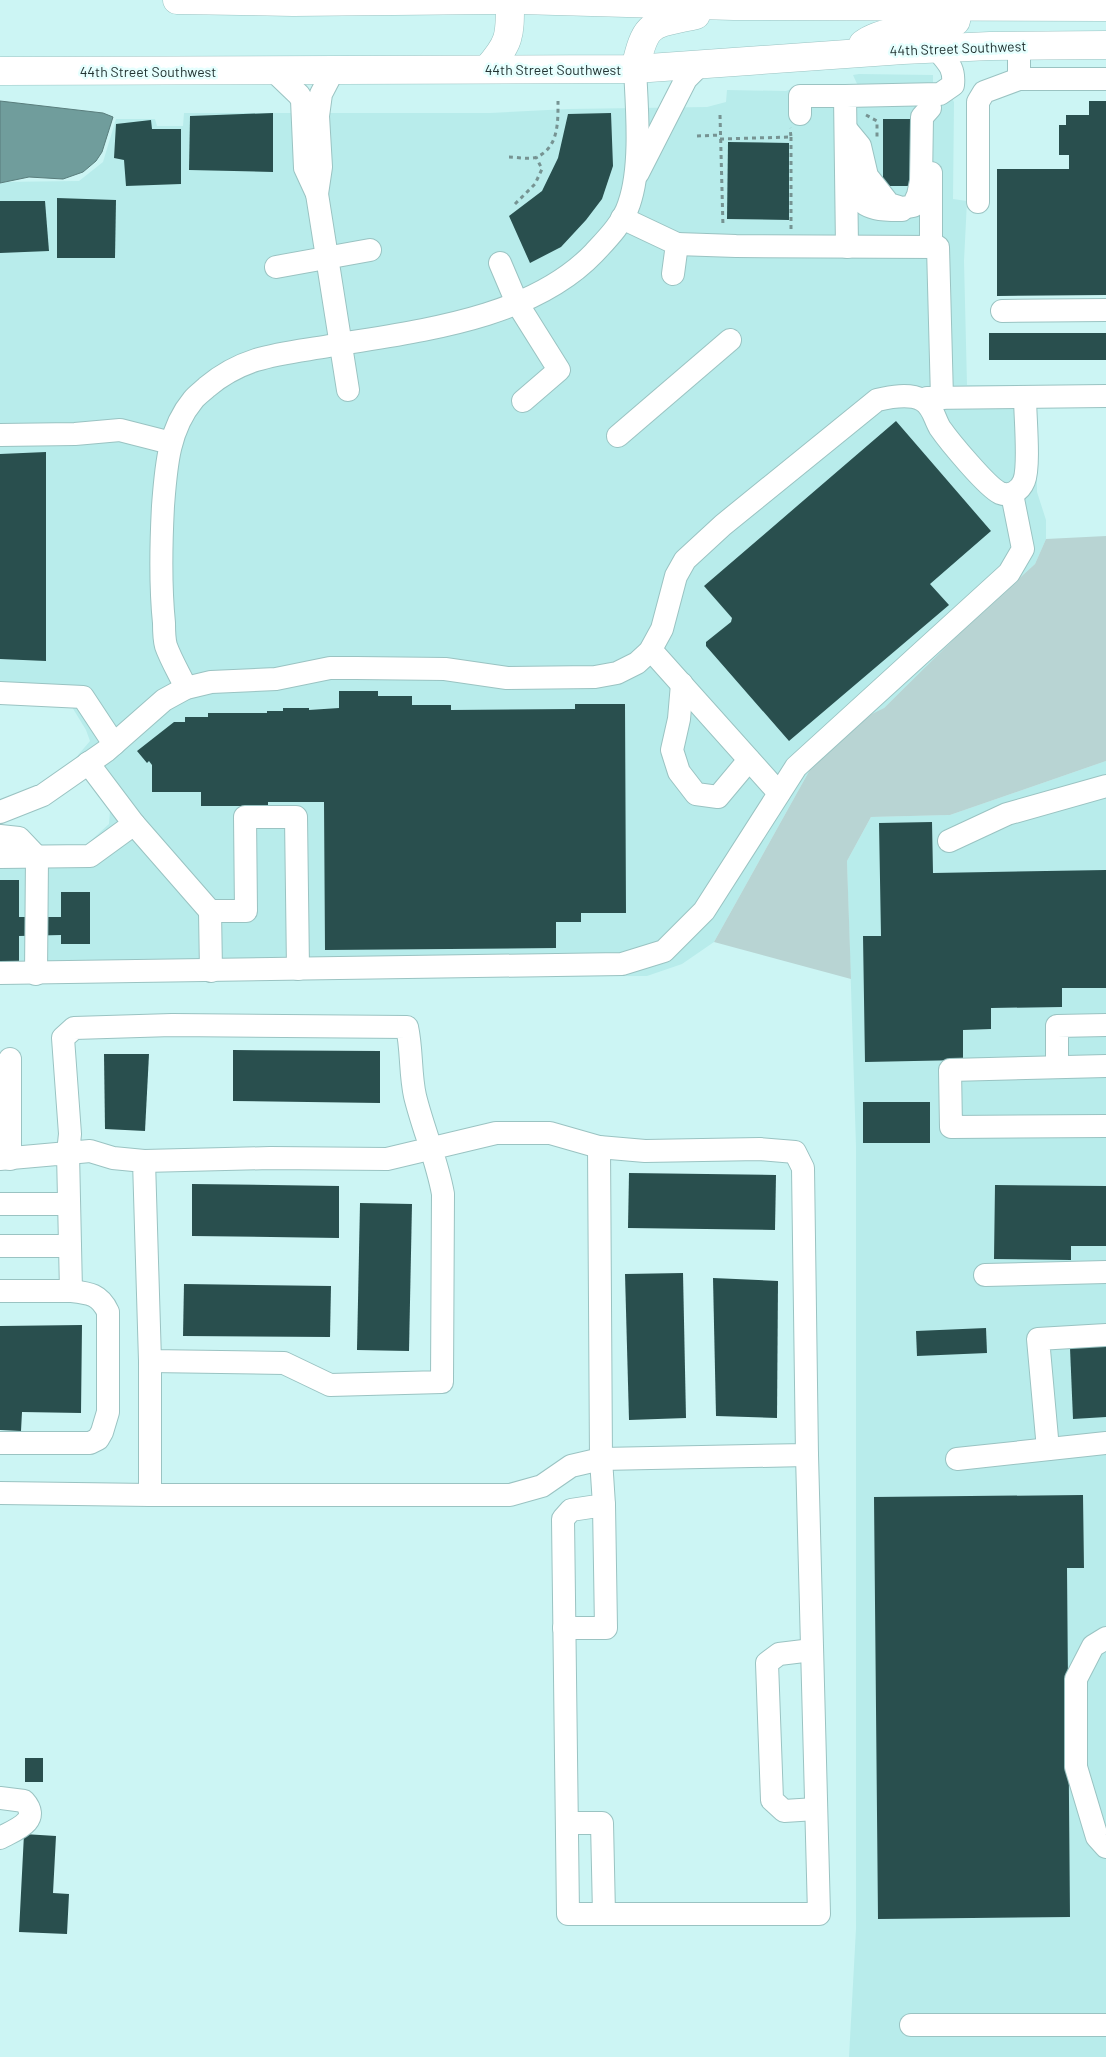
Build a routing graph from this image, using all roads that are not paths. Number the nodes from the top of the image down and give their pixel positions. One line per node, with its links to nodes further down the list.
1 (177, 0): 5 (main road)
2 (495, 0): 5 (main road)
3 (510, 0): 17 (main road)
4 (520, 0): 10 (main road)
5 (438, 1)
6 (817, 3): 7 (main road); 10 (main road)
7 (846, 3): 8 (main road)
8 (958, 3): 9 (main road); 15 (main road)
9 (1012, 3): 11 (main road)
10 (734, 6): 18 (main road)
11 (1106, 7)
12 (1106, 45): 13 (main road, 44th Street Southwest)
13 (1019, 46): 14 (main road, 44th Street Southwest); 23 (lane)
14 (936, 48): 15 (main road, 44th Street Southwest); 25 (lane)
15 (850, 54): 16 (main road, 44th Street Southwest)
16 (700, 65): 18 (main road, 44th Street Southwest); 28 (lane)
17 (487, 69): 18 (main road, 44th Street Southwest); 21 (main road, 44th Street Southwest)
18 (635, 69): 28 (lane)
19 (0, 71): 20 (main road, 44th Street Southwest)
20 (274, 71): 21 (main road, 44th Street Southwest); 29 (lane)
21 (333, 71): 29 (lane)
22 (1106, 78): 23 (lane)
23 (1019, 79): 30 (lane)
24 (845, 96): 25 (lane); 26 (lane); 27 (lane)
25 (929, 101): 32 (lane)
26 (795, 118)
27 (846, 128): 31 (lane); 32 (lane)
28 (635, 178): 33 (lane)
29 (317, 194): 38 (lane)
30 (978, 202)
31 (847, 205): 32 (lane); 35 (lane)
32 (922, 205): 36 (lane)
33 (622, 218): 34 (lane); 42 (lane)
34 (677, 244): 35 (lane); 41 (lane)
35 (847, 247): 36 (lane)
36 (931, 248): 51 (lane)
37 (370, 250): 38 (lane)
38 (326, 258): 40 (lane); 46 (lane)
39 (500, 263): 42 (lane)
40 (276, 267)
41 (673, 274)
42 (517, 302): 46 (lane); 52 (lane)
43 (1106, 310): 44 (lane)
44 (1002, 311)
45 (730, 340): 54 (lane)
46 (340, 344): 47 (lane); 55 (lane)
47 (348, 390)
48 (1106, 396): 49 (lane)
49 (1025, 397): 51 (lane); 56 (lane)
50 (917, 398): 51 (lane); 56 (lane); 57 (lane)
51 (942, 398)
52 (523, 401)
53 (0, 436): 55 (lane)
54 (618, 436)
55 (171, 443): 59 (lane)
56 (1012, 494): 65 (lane)
57 (650, 650): 58 (lane); 59 (lane)
58 (682, 684): 62 (lane); 62 (lane)
59 (186, 688): 61 (lane)
60 (0, 693): 61 (lane)
61 (114, 744): 63 (lane)
62 (749, 760): 65 (lane)
63 (88, 763): 66 (lane); 67 (lane)
64 (1106, 786): 69 (lane)
65 (779, 793): 73 (lane)
66 (0, 812)
67 (134, 824): 71 (lane); 72 (lane)
68 (0, 836): 71 (lane)
69 (949, 841)
70 (0, 857): 71 (lane)
71 (37, 857): 76 (lane)
72 (210, 911): 73 (lane); 74 (lane)
73 (298, 969): 74 (lane)
74 (211, 971): 76 (lane)
75 (0, 973): 76 (lane)
76 (36, 974)
77 (1106, 1025): 80 (lane)
78 (10, 1059): 85 (lane)
79 (1106, 1066): 80 (lane)
80 (1057, 1067): 81 (lane)
81 (1106, 1126)
82 (599, 1147): 83 (lane); 100 (lane); 101 (lane)
83 (431, 1148): 84 (lane); 86 (lane); 96 (lane)
84 (68, 1153): 85 (lane); 86 (lane); 88 (lane)
85 (5, 1159)
86 (144, 1161): 96 (lane)
87 (0, 1204): 88 (lane)
88 (68, 1204): 90 (lane)
89 (0, 1246): 90 (lane)
90 (70, 1246): 94 (lane)
91 (1106, 1272): 92 (lane)
92 (985, 1275)
93 (0, 1291): 94 (lane)
94 (71, 1291): 97 (lane)
95 (1106, 1335): 99 (lane)
96 (150, 1361): 104 (lane)
97 (0, 1443)
98 (1106, 1443): 99 (lane)
99 (1048, 1449): 102 (lane)
100 (807, 1455): 101 (lane); 108 (lane)
101 (602, 1459): 104 (lane); 105 (lane)
102 (957, 1459)
103 (0, 1493): 104 (lane)
104 (150, 1495)
105 (604, 1505): 106 (lane); 106 (lane)
106 (564, 1628): 111 (lane)
107 (1106, 1638): 113 (lane)
108 (812, 1650): 110 (lane); 110 (lane)
109 (0, 1798): 112 (lane)
110 (816, 1809): 114 (lane)
111 (567, 1823): 114 (lane); 114 (lane)
112 (0, 1838)
113 (1106, 1847)
114 (604, 1914)
115 (911, 2025): 116 (lane)
116 (1106, 2025)

